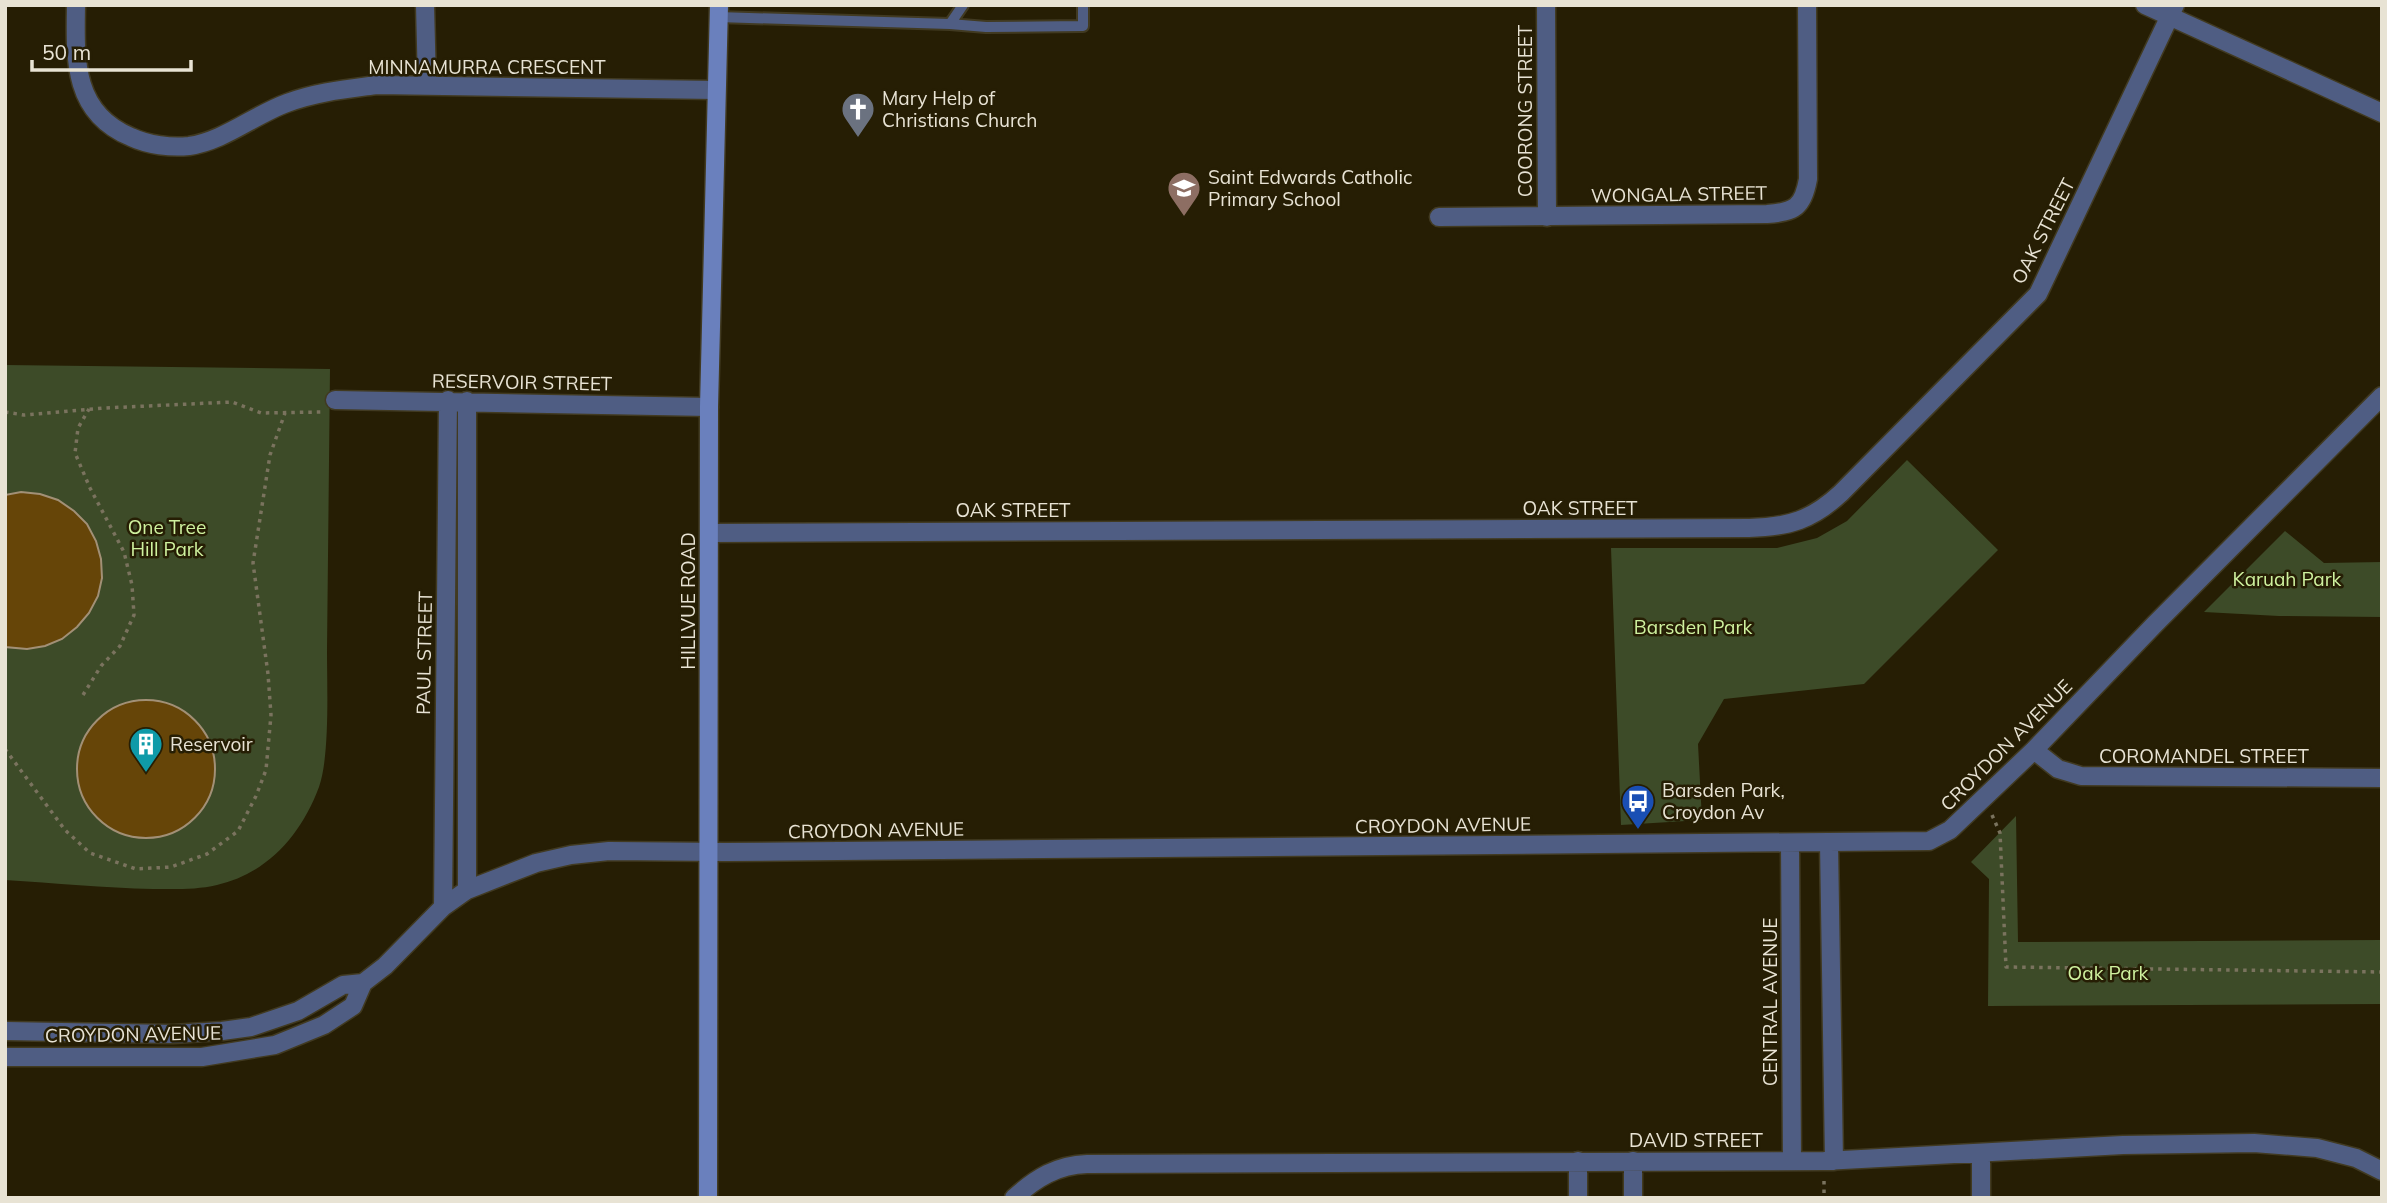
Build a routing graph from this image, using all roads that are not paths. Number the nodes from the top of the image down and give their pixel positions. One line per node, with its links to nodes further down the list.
1 (76, 5): 11 (street, MINNAMURRA CRESCENT)
2 (425, 5): 11 (street)
3 (963, 5): 10 (lane)
4 (1083, 5): 10 (lane)
5 (1546, 5): 14 (street, COORONG STREET)
6 (1807, 5): 14 (street, WONGALA STREET)
7 (2146, 5): 9 (street)
8 (718, 11): 10 (lane); 12 (street, HILLVUE ROAD)
9 (2173, 11): 13 (street); 21 (street, OAK STREET)
10 (950, 23)
11 (428, 84): 12 (street, MINNAMURRA CRESCENT)
12 (716, 90): 20 (street, HILLVUE ROAD)
13 (2382, 113)
14 (1547, 216): 15 (street, WONGALA STREET)
15 (1439, 217)
16 (2382, 396): 22 (street, CROYDON AVENUE)
17 (335, 400): 18 (street, RESERVOIR STREET)
18 (448, 400): 19 (street, RESERVOIR STREET); 28 (street, PAUL STREET)
19 (467, 401): 20 (street, RESERVOIR STREET); 27 (street)
20 (709, 408): 21 (street, HILLVUE ROAD)
21 (710, 533): 26 (street, HILLVUE ROAD)
22 (2034, 750): 23 (street, COROMANDEL STREET); 25 (street, CROYDON AVENUE)
23 (2382, 778)
24 (1790, 843): 25 (street, CROYDON AVENUE); 26 (street, CROYDON AVENUE); 35 (street, CENTRAL AVENUE)
25 (1829, 843): 36 (street)
26 (708, 852): 27 (street, CROYDON AVENUE); 38 (street, HILLVUE ROAD)
27 (467, 890): 28 (street, CROYDON AVENUE)
28 (443, 907): 29 (street, CROYDON AVENUE)
29 (363, 983): 30 (street, CROYDON AVENUE); 31 (street, CROYDON AVENUE)
30 (5, 1031)
31 (5, 1057)
32 (1981, 1153): 36 (street, DAVID STREET); 37 (street, DAVID STREET); 42 (street)
33 (1578, 1161): 34 (street, DAVID STREET); 39 (street, DAVID STREET); 40 (street)
34 (1633, 1161): 35 (street, DAVID STREET); 41 (street)
35 (1792, 1161): 36 (street, DAVID STREET)
36 (1834, 1161)
37 (2382, 1171)
38 (708, 1198)
39 (1014, 1198)
40 (1578, 1198)
41 (1633, 1198)
42 (1981, 1198)

